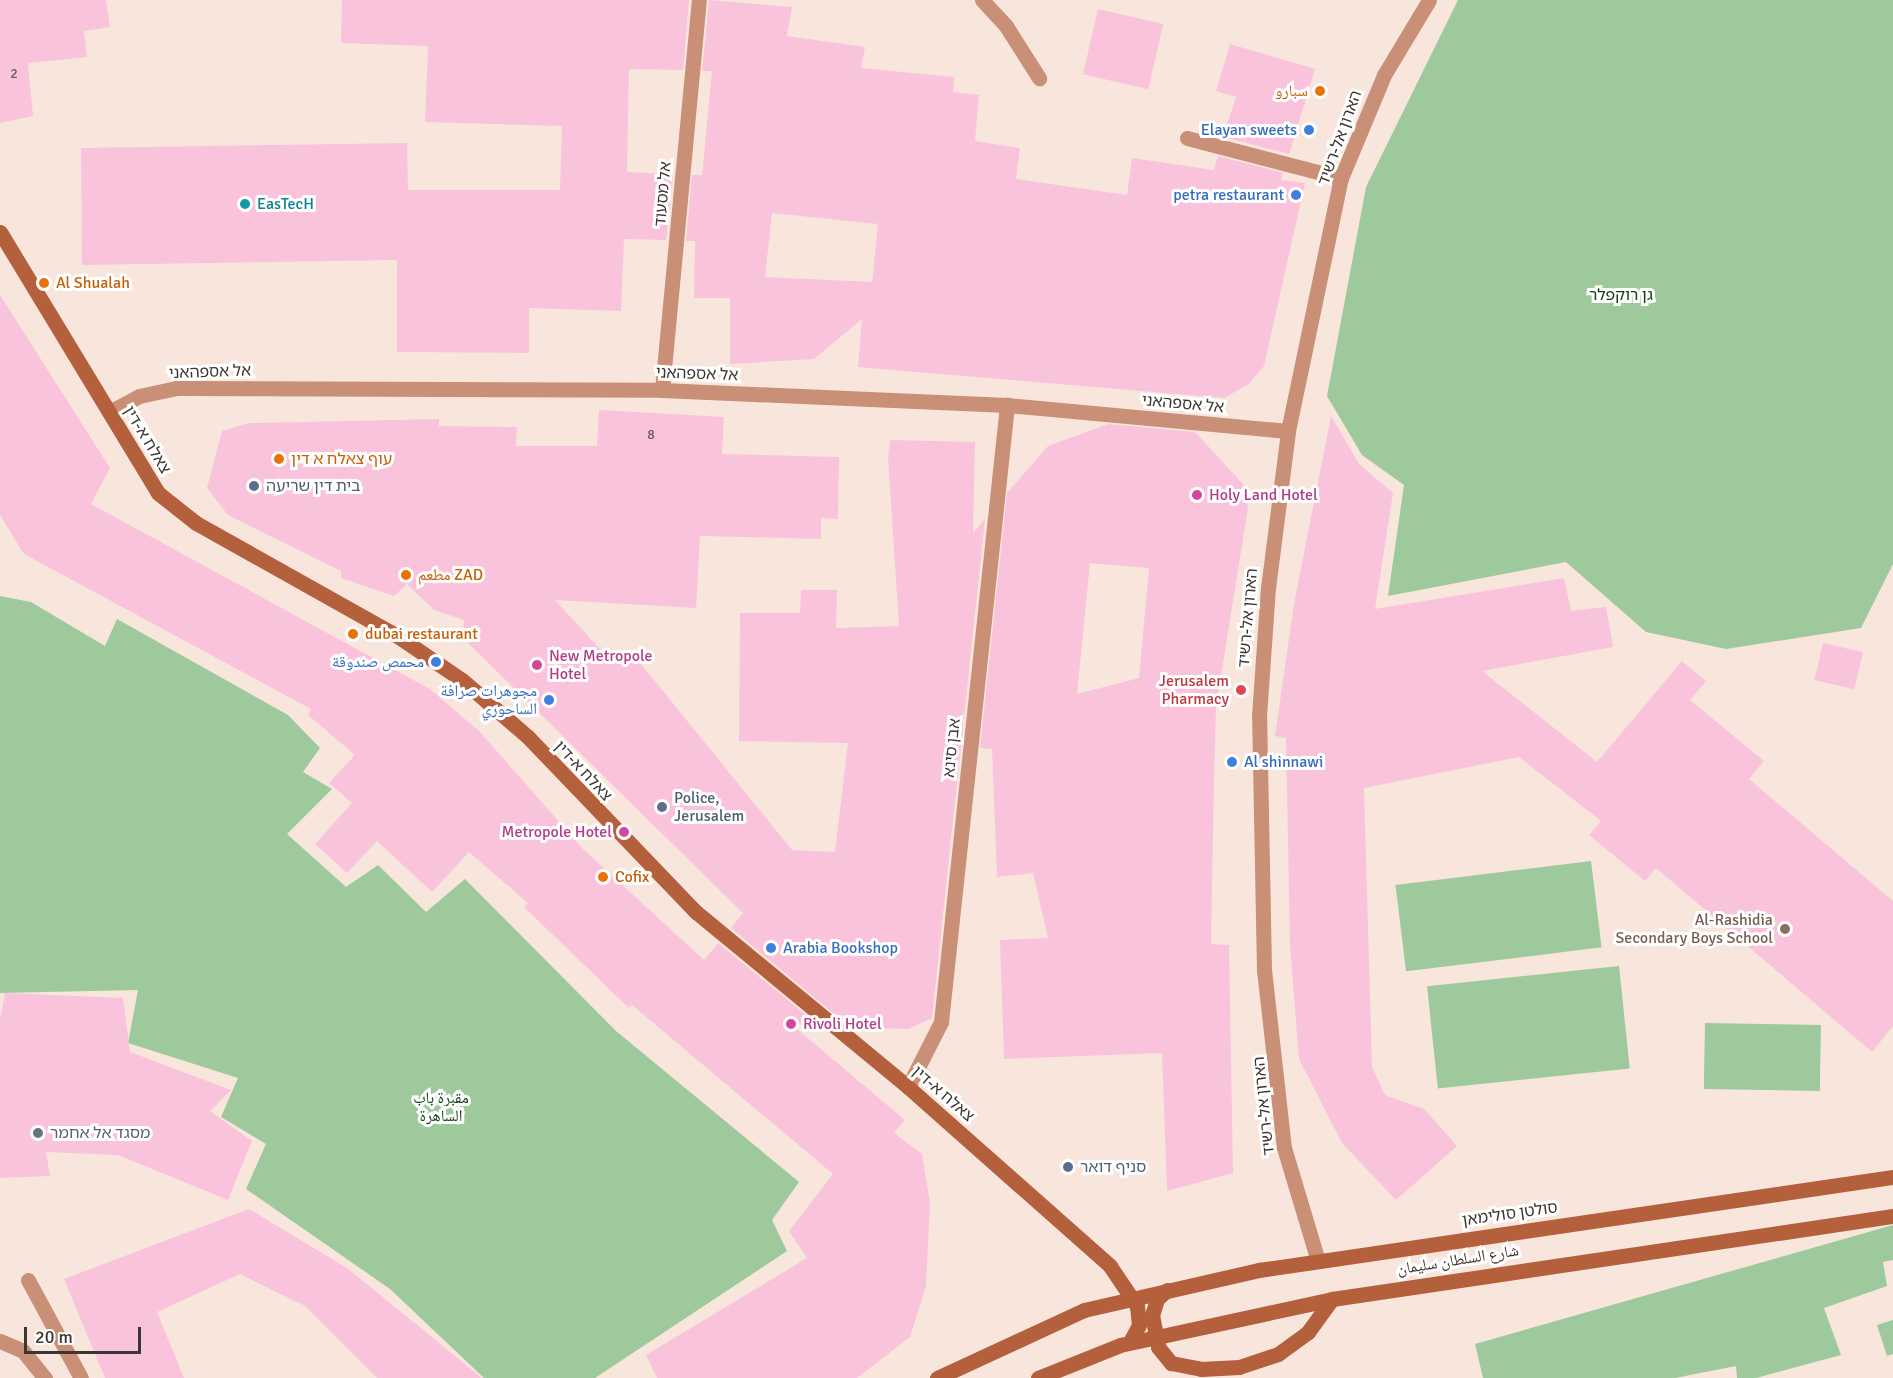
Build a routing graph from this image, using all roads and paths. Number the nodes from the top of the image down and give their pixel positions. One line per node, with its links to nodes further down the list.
1 (699, 0): 8 (street, אל מסעוד)
2 (981, 0): 4 (street)
3 (1429, 0): 6 (street, הארון אל-רשיד)
4 (1039, 78)
5 (1187, 138): 6 (street)
6 (1341, 178): 11 (street, הארון אל-רשיד)
7 (0, 232): 10 (street, צאלח א-דין)
8 (662, 390): 9 (street, אל אספהאני); 10 (street, אל אספהאני)
9 (1007, 405): 11 (street, אל אספהאני); 12 (street, אבן סינא)
10 (109, 412): 12 (street, צאלח א-דין)
11 (1288, 431): 15 (street, הארון אל-רשיד)
12 (908, 1087): 18 (street, צאלח א-דין)
13 (1893, 1177): 15 (street, סולטן סולימאן)
14 (1893, 1216): 19 (street, شارع السلطان سليمان)
15 (1318, 1261): 17 (street, סולטן סולימאן)
16 (28, 1280): 24 (street)
17 (1167, 1290): 18 (street, סולטן סולימאן); 20 (street)
18 (1134, 1297): 22 (street); 25 (street)
19 (1332, 1299): 20 (street, شارع السلطان سليمان); 20 (street)
20 (1155, 1336): 22 (street, شارع السلطان سليمان)
21 (0, 1341): 23 (street)
22 (1130, 1342): 26 (street, شارع السلطان سليمان)
23 (45, 1378)
24 (81, 1378)
25 (937, 1378)
26 (1038, 1378)

